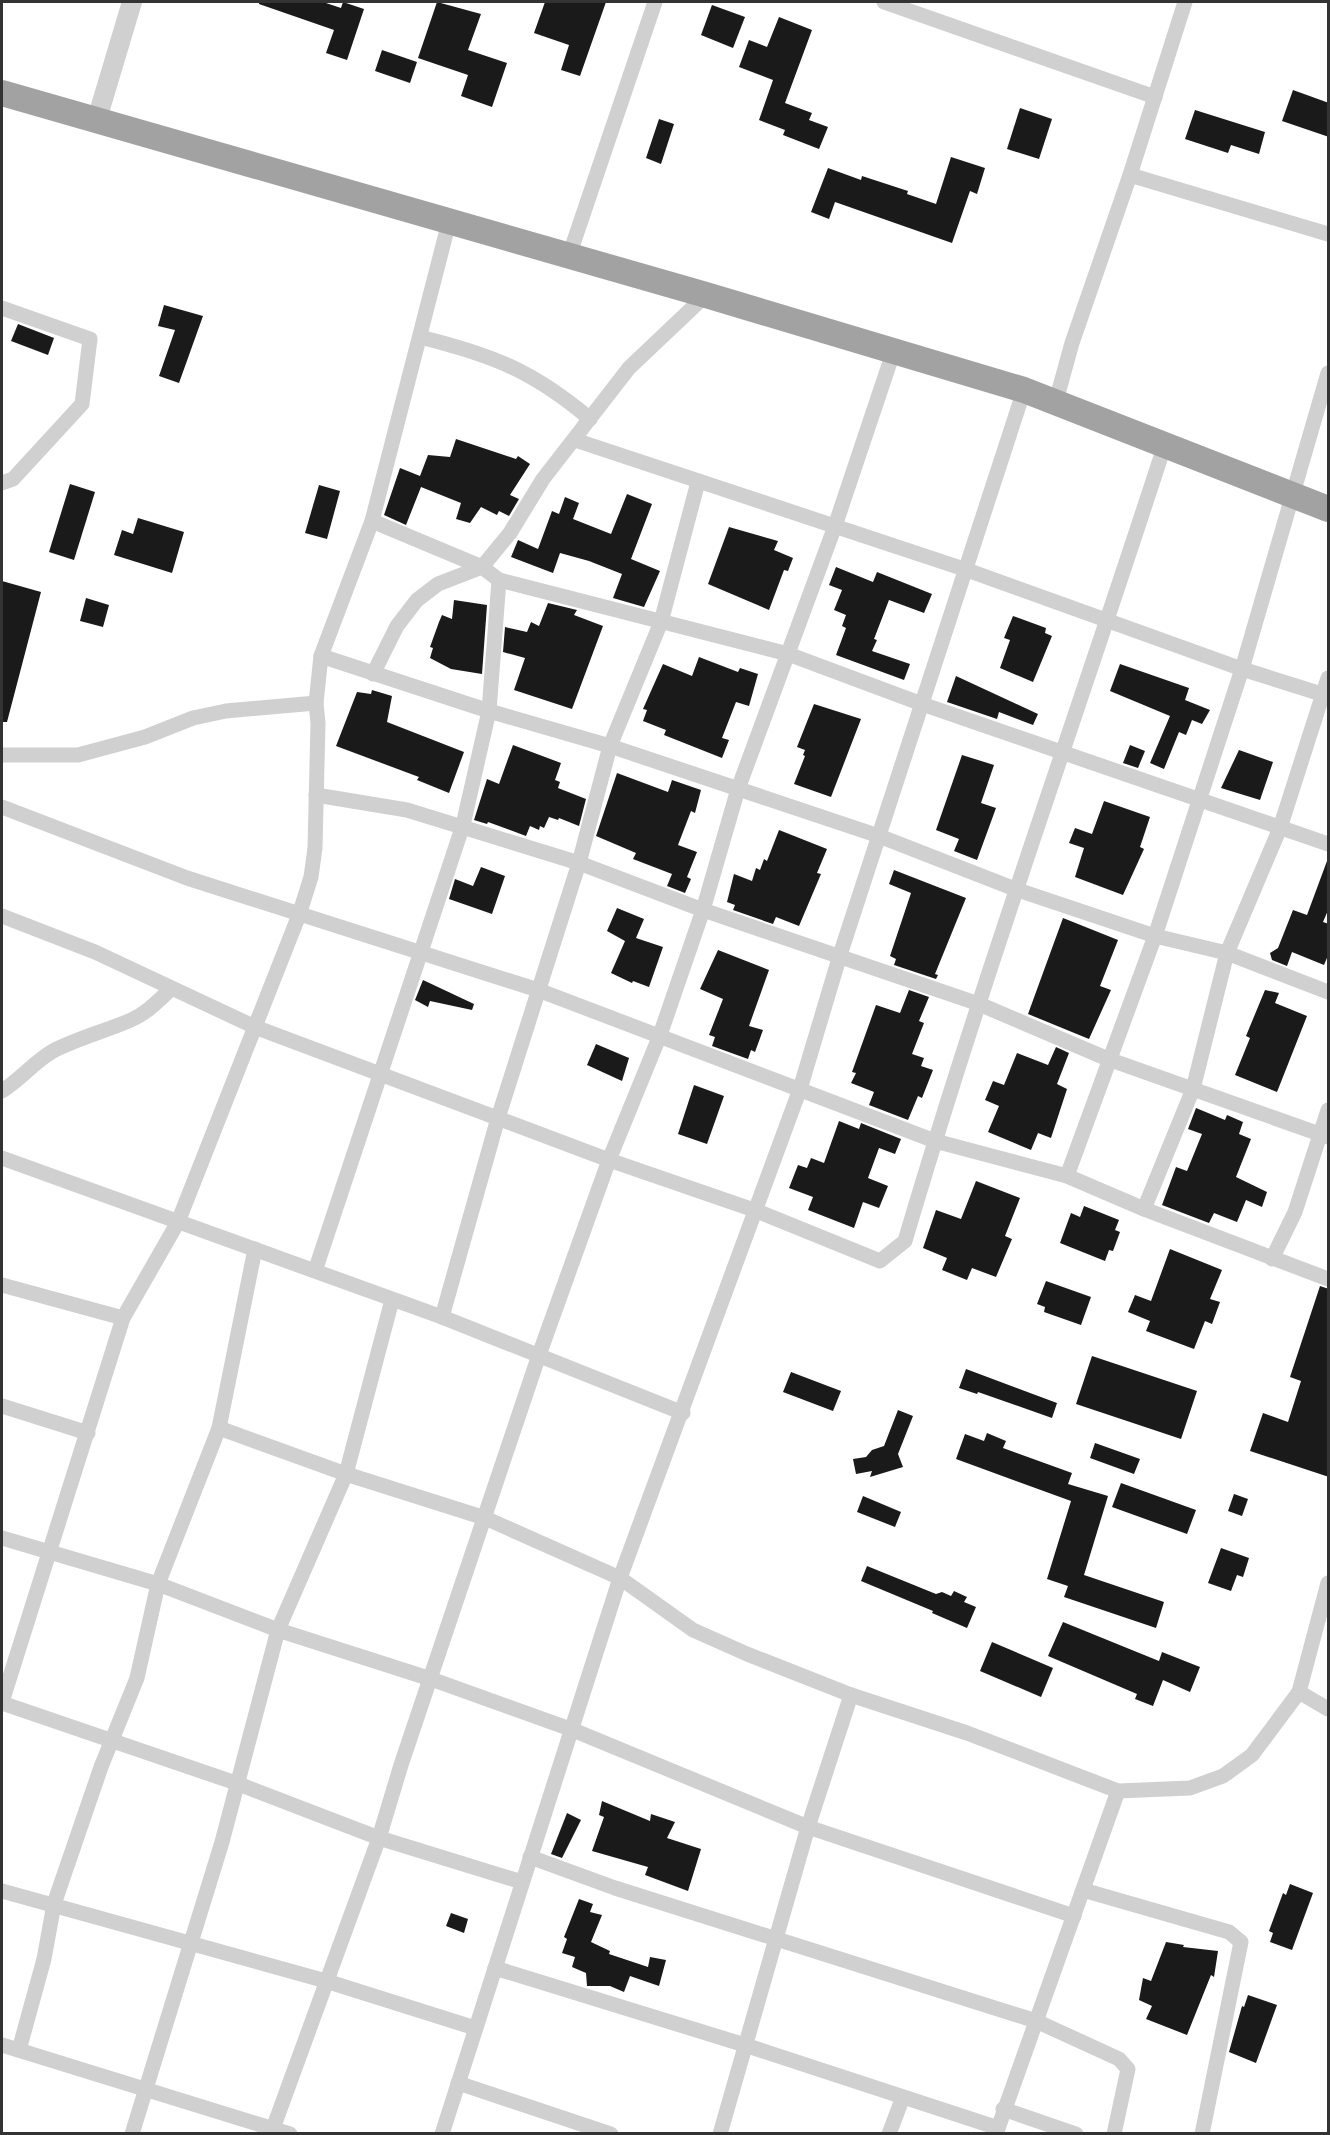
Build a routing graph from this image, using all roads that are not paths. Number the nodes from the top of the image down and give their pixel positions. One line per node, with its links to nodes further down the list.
1 (132, 2): 7 (street)
2 (654, 2): 11 (street)
3 (884, 2): 6 (street)
4 (1185, 2): 6 (street)
5 (2, 93): 7 (highway)
6 (1155, 97): 8 (street)
7 (97, 120): 9 (highway)
8 (1130, 175): 10 (street); 18 (street)
9 (449, 222): 11 (highway); 14 (street)
10 (1329, 234)
11 (569, 256): 12 (highway)
12 (706, 295): 15 (highway); 19 (street)
13 (2, 308): 23 (street)
14 (420, 337): 19 (street); 26 (street)
15 (894, 350): 17 (highway); 27 (street)
16 (1329, 373): 24 (street)
17 (1024, 390): 18 (highway); 29 (street)
18 (1056, 401): 21 (highway)
19 (590, 419): 20 (street)
20 (575, 440): 22 (street); 28 (street)
21 (1165, 444): 24 (highway); 31 (street)
22 (698, 482): 27 (street); 32 (street)
23 (2, 483)
24 (1295, 494): 25 (highway); 35 (street)
25 (1329, 509)
26 (372, 521): 28 (street); 34 (street)
27 (835, 526): 29 (street); 33 (street)
28 (482, 567): 30 (street); 36 (street)
29 (967, 570): 31 (street); 40 (street)
30 (499, 580): 32 (street); 41 (street)
31 (1108, 620): 35 (street); 43 (street)
32 (661, 622): 33 (street); 42 (street)
33 (788, 654): 40 (street); 45 (street)
34 (321, 656): 36 (street); 39 (street)
35 (1242, 669): 38 (street); 47 (street)
36 (373, 674): 41 (street)
37 (1329, 678): 38 (street)
38 (1326, 695): 50 (street)
39 (315, 703): 44 (street); 46 (street)
40 (922, 704): 43 (street); 51 (street)
41 (489, 711): 42 (street); 49 (street)
42 (610, 746): 45 (street); 53 (street)
43 (1063, 753): 47 (street); 54 (street)
44 (2, 756)
45 (738, 789): 51 (street); 55 (street)
46 (316, 795): 49 (street); 56 (street)
47 (1198, 799): 50 (street); 58 (street)
48 (2, 807): 56 (street)
49 (463, 825): 53 (street); 59 (street)
50 (1280, 828): 52 (street); 60 (street)
51 (879, 836): 54 (street); 61 (street)
52 (1329, 844)
53 (579, 863): 55 (street); 63 (street)
54 (1014, 889): 58 (street); 65 (street)
55 (703, 910): 61 (street); 67 (street)
56 (299, 915): 59 (street); 66 (street)
57 (2, 916): 62 (street)
58 (1155, 936): 60 (street); 68 (street)
59 (420, 952): 63 (street); 69 (street)
60 (1227, 953): 64 (street); 71 (street)
61 (840, 955): 65 (street); 70 (street)
62 (171, 988): 66 (street); 72 (street)
63 (538, 990): 67 (street); 74 (street)
64 (1329, 992)
65 (979, 1004): 68 (street); 76 (street)
66 (255, 1027): 69 (street); 82 (street)
67 (660, 1035): 70 (street); 78 (street)
68 (1108, 1059): 71 (street); 79 (street)
69 (378, 1074): 74 (street); 85 (street)
70 (800, 1089): 76 (street); 81 (street)
71 (1193, 1089): 75 (street); 80 (street)
72 (2, 1090)
73 (1329, 1110): 75 (street)
74 (498, 1118): 78 (street); 89 (street)
75 (1324, 1136): 84 (street)
76 (934, 1141): 79 (street); 81 (street)
77 (2, 1158): 82 (street)
78 (609, 1160): 81 (street); 91 (street)
79 (1067, 1176): 80 (street)
80 (1144, 1209): 84 (street)
81 (756, 1211): 93 (street)
82 (178, 1222): 83 (street); 90 (street)
83 (255, 1249): 85 (street); 94 (street)
84 (1272, 1260): 86 (street)
85 (315, 1271): 88 (street)
86 (1329, 1279)
87 (2, 1284): 90 (street)
88 (392, 1300): 89 (street); 96 (street)
89 (442, 1317): 91 (street)
90 (123, 1318): 95 (street)
91 (539, 1355): 93 (street); 97 (street)
92 (2, 1406): 95 (street)
93 (682, 1413): 100 (street)
94 (219, 1428): 96 (street); 102 (street)
95 (88, 1433): 99 (street)
96 (346, 1474): 97 (street); 103 (street)
97 (485, 1518): 100 (street); 104 (street)
98 (2, 1538): 99 (street)
99 (51, 1552): 102 (street); 107 (street)
100 (620, 1578): 106 (street); 109 (street)
101 (1329, 1583): 105 (street)
102 (158, 1584): 103 (street); 110 (street)
103 (278, 1630): 104 (street); 111 (street)
104 (431, 1679): 109 (street); 114 (street)
105 (1299, 1692): 108 (street); 112 (street)
106 (851, 1695): 112 (street); 113 (street)
107 (2, 1702): 110 (street)
108 (1329, 1709)
109 (573, 1730): 113 (street); 115 (street)
110 (111, 1740): 111 (street); 119 (street)
111 (236, 1783): 114 (street); 122 (street)
112 (1118, 1791): 117 (street)
113 (808, 1827): 120 (street); 121 (street)
114 (379, 1838): 116 (street); 124 (street)
115 (530, 1857): 116 (street); 121 (street)
116 (522, 1882): 123 (street)
117 (1083, 1890): 120 (street); 144 (street)
118 (2, 1891): 119 (street)
119 (54, 1904): 122 (street); 129 (street)
120 (1074, 1916): 125 (street)
121 (776, 1937): 125 (street); 128 (street)
122 (191, 1943): 124 (street); 131 (street)
123 (495, 1968): 126 (street); 128 (street)
124 (326, 1982): 126 (street); 134 (street)
125 (1036, 2021): 133 (street); 143 (street)
126 (475, 2028): 130 (street)
127 (2, 2045): 129 (street)
128 (745, 2045): 132 (street); 140 (street)
129 (19, 2050): 131 (street)
130 (458, 2083): 138 (street); 139 (street)
131 (147, 2090): 134 (street); 136 (street)
132 (903, 2097): 135 (street); 141 (street)
133 (1003, 2109): 135 (street); 142 (street)
134 (272, 2131): 137 (street)
135 (997, 2131)
136 (132, 2133)
137 (290, 2133)
138 (442, 2133)
139 (611, 2133)
140 (720, 2133)
141 (889, 2133)
142 (1076, 2133)
143 (1114, 2133)
144 (1202, 2133)

